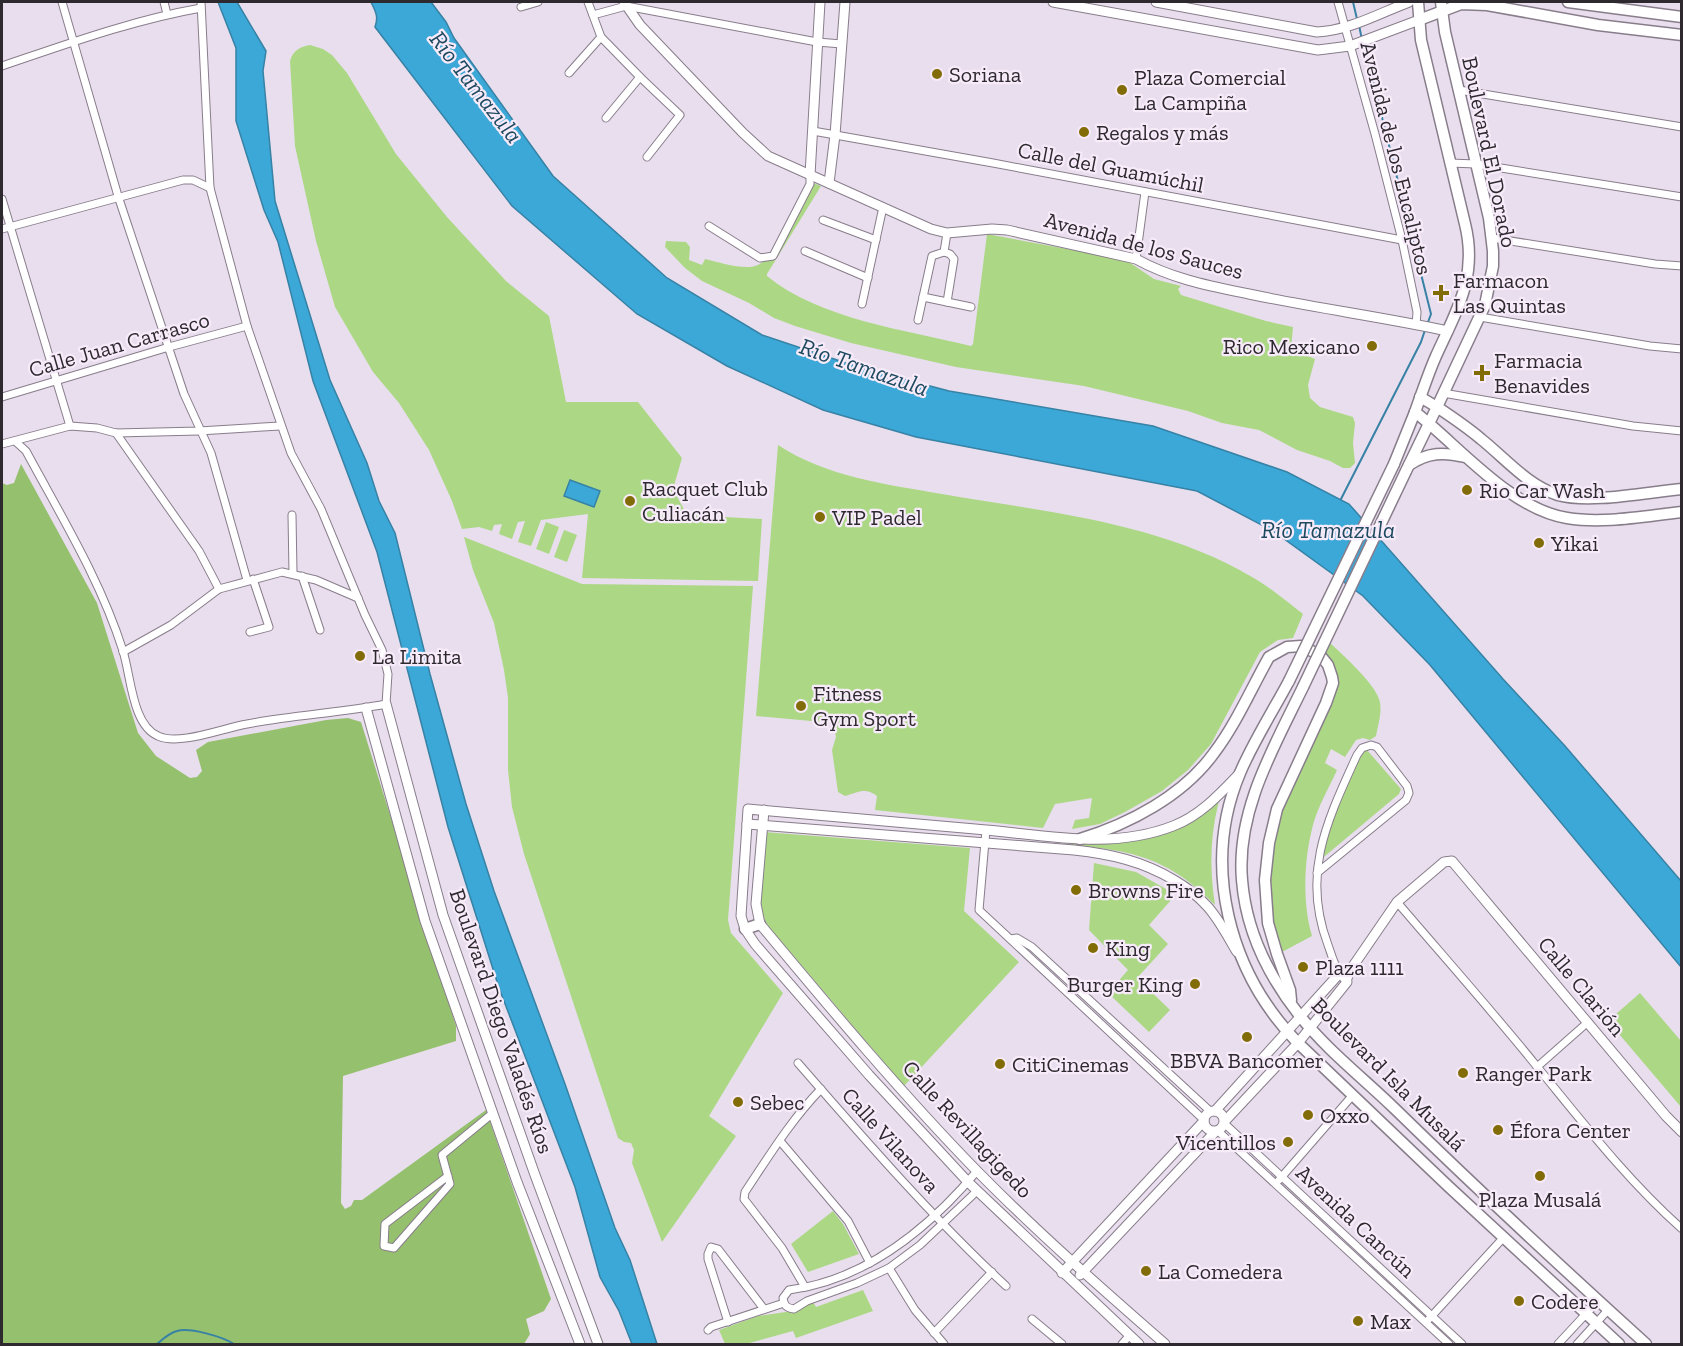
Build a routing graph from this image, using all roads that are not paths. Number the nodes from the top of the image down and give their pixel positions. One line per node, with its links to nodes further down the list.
1 (62, 2): 24 (street)
2 (164, 2): 17 (street)
3 (538, 2): 16 (street)
4 (588, 2): 18 (street)
5 (820, 2): 25 (street)
6 (845, 2): 26 (street)
7 (1053, 2): 27 (street)
8 (1156, 2): 21 (street)
9 (1338, 2): 21 (street, Avenida de los Eucaliptos)
10 (1409, 2): 21 (street)
11 (1418, 2): 20 (main road, Boulevard El Dorado)
12 (1568, 2): 19 (main road)
13 (625, 4): 18 (street); 25 (street); 39 (street, Avenida de los Sauces)
14 (201, 5): 17 (street); 41 (street)
15 (1441, 6): 20 (main road); 22 (main road); 31 (main road, Boulevard El Dorado)
16 (521, 7)
17 (167, 14): 24 (street)
18 (593, 15): 23 (street)
19 (1682, 17)
20 (1419, 20): 27 (street); 37 (main road, Boulevard El Dorado)
21 (1347, 26): 27 (street, Avenida de los Eucaliptos)
22 (1682, 35)
23 (602, 37): 29 (street); 30 (street)
24 (74, 41): 28 (street); 43 (street)
25 (818, 42): 26 (street); 34 (street)
26 (842, 44): 35 (street)
27 (1352, 46): 54 (street, Avenida de los Eucaliptos)
28 (2, 66)
29 (569, 73)
30 (640, 77): 32 (street); 36 (street)
31 (1459, 90): 33 (street); 38 (main road, Boulevard El Dorado)
32 (606, 118)
33 (1682, 127)
34 (813, 131): 35 (street, Calle del Guamúchil); 39 (street)
35 (835, 135): 40 (street); 42 (street, Calle del Guamúchil)
36 (647, 158)
37 (1450, 163): 38 (street); 68 (main road, Boulevard El Dorado)
38 (1476, 164): 44 (street); 52 (main road, Boulevard El Dorado)
39 (810, 175): 40 (street, Avenida de los Sauces); 49 (street)
40 (829, 183): 46 (street, Avenida de los Sauces)
41 (210, 188): 43 (street); 67 (street)
42 (1145, 192): 54 (street, Calle del Guamúchil); 57 (street)
43 (118, 196): 48 (street); 69 (street)
44 (1682, 197)
45 (2, 199): 48 (street)
46 (883, 207): 51 (street, Avenida de los Sauces); 53 (street)
47 (823, 219): 53 (street)
48 (9, 226): 50 (street); 71 (street)
49 (709, 226)
50 (2, 229)
51 (947, 233): 56 (street); 57 (street, Avenida de los Sauces)
52 (1492, 238): 58 (street); 64 (main road, Boulevard El Dorado)
53 (876, 240): 59 (street)
54 (1402, 240): 66 (street, Avenida de los Eucaliptos)
55 (805, 251): 59 (street)
56 (944, 252): 60 (street); 61 (street)
57 (1136, 259): 66 (street, Avenida de los Sauces)
58 (1682, 266)
59 (868, 278): 62 (street)
60 (923, 297): 61 (street); 65 (street)
61 (946, 302): 63 (street)
62 (862, 304)
63 (971, 307)
64 (1480, 317): 70 (street); 72 (main road, Boulevard El Dorado)
65 (918, 320)
66 (1419, 325): 68 (street, Avenida de los Sauces)
67 (247, 326): 69 (street, Calle Juan Carrasco); 79 (street)
68 (1442, 330): 74 (main road, Boulevard El Dorado)
69 (169, 347): 71 (street, Calle Juan Carrasco); 80 (street)
70 (1682, 349)
71 (56, 381): 73 (street, Calle Juan Carrasco); 78 (street)
72 (1443, 393): 75 (main road, Boulevard El Dorado); 81 (street)
73 (2, 397)
74 (1420, 397): 75 (main road); 76 (main road, Boulevard El Dorado)
75 (1437, 407): 77 (main road, Boulevard Isla Musalá); 87 (main road)
76 (1414, 412): 77 (main road); 100 (main road, Boulevard Isla Musalá, bridge)
77 (1429, 423): 85 (main road); 86 (main road, Boulevard Isla Musalá)
78 (70, 426): 82 (street); 83 (street)
79 (280, 426): 80 (street); 94 (street)
80 (199, 431): 82 (street); 92 (street)
81 (1682, 431)
82 (116, 433): 93 (street)
83 (15, 441): 84 (street); 97 (street)
84 (2, 444)
85 (1466, 457): 86 (main road); 88 (main road)
86 (1408, 468): 116 (main road, Boulevard Isla Musalá, bridge)
87 (1682, 489)
88 (1682, 512)
89 (292, 515): 90 (street)
90 (292, 573): 91 (street); 92 (street)
91 (302, 576): 94 (street); 95 (street)
92 (250, 580): 93 (street); 96 (street)
93 (219, 589): 97 (street)
94 (358, 598): 98 (street)
95 (320, 630)
96 (249, 632)
97 (123, 652): 99 (street)
98 (386, 704): 99 (street); 168 (street, Boulevard Diego Valadés Ríos)
99 (366, 708): 127 (street, Boulevard Diego Valadés Ríos)
100 (1240, 773): 105 (street); 112 (main road, Boulevard Isla Musalá)
101 (764, 810): 102 (street); 103 (street); 104 (street)
102 (747, 824): 103 (street); 110 (street)
103 (762, 826): 106 (street); 109 (street)
104 (986, 830): 105 (street); 106 (street)
105 (1080, 839): 116 (main road)
106 (984, 842): 111 (street); 112 (street)
107 (1317, 873): 107 (street); 114 (street)
108 (1397, 902): 113 (street); 118 (street, Calle Clarión); 123 (street)
109 (760, 924): 110 (main road); 132 (street, Calle Revillagigedo)
110 (745, 929): 136 (street, Calle Revillagigedo)
111 (1011, 939): 126 (street); 128 (street)
112 (1240, 957): 120 (main road, Boulevard Isla Musalá)
113 (1351, 969): 114 (street); 115 (street)
114 (1339, 974): 115 (street); 117 (street)
115 (1347, 982): 119 (street)
116 (1291, 1004): 117 (main road, Boulevard Isla Musalá)
117 (1300, 1017): 119 (main road, Boulevard Isla Musalá); 120 (street)
118 (1588, 1022): 123 (street); 130 (street, Calle Clarión)
119 (1309, 1027): 121 (street); 133 (main road, Boulevard Isla Musalá)
120 (1288, 1032): 121 (main road, Boulevard Isla Musalá); 126 (street)
121 (1298, 1043): 125 (main road, Boulevard Isla Musalá); 129 (street)
122 (798, 1063): 124 (street, Calle Vilanova)
123 (1537, 1067): 142 (street)
124 (821, 1089): 131 (street, Calle Vilanova); 140 (street, Calle Vilanova)
125 (1352, 1096): 135 (street); 138 (main road, Boulevard Isla Musalá)
126 (1213, 1111): 128 (street); 129 (street)
127 (493, 1113): 134 (street); 167 (street, Boulevard Diego Valadés Ríos)
128 (1204, 1121): 129 (street); 144 (street)
129 (1221, 1127): 135 (street, Avenida Cancún); 137 (street, Avenida Cancún); 149 (street)
130 (1682, 1132)
131 (780, 1141): 145 (street); 154 (street, Calle Vilanova)
132 (977, 1171): 136 (street); 144 (street, Calle Revillagigedo)
133 (1461, 1173): 138 (main road); 155 (main road, Boulevard Isla Musalá)
134 (448, 1176): 134 (street)
135 (1282, 1177): 137 (street); 161 (street, Avenida Cancún)
136 (968, 1182): 139 (street, Calle Revillagigedo); 140 (street)
137 (1276, 1184): 161 (street, Avenida Cancún)
138 (1448, 1186): 143 (main road, Boulevard Isla Musalá)
139 (977, 1191): 141 (street); 150 (street, Calle Revillagigedo)
140 (934, 1215): 141 (street, Calle Vilanova); 145 (street)
141 (943, 1225): 146 (street); 148 (street, Calle Vilanova)
142 (1682, 1229)
143 (1504, 1237): 159 (main road, Boulevard Isla Musalá); 161 (street)
144 (1072, 1262): 149 (street, Calle Revillagigedo); 150 (street)
145 (870, 1263): 147 (street)
146 (889, 1268): 151 (street); 165 (street)
147 (852, 1271): 151 (street); 154 (street)
148 (992, 1272): 153 (street, Calle Vilanova); 165 (street)
149 (1083, 1272): 152 (street); 173 (street, Calle Revillagigedo)
150 (1062, 1273): 152 (street, Calle Revillagigedo)
151 (857, 1283): 156 (street)
152 (1072, 1283): 166 (street, Calle Revillagigedo)
153 (1006, 1286)
154 (805, 1287): 156 (street)
155 (1598, 1301): 158 (main road, Boulevard Isla Musalá); 159 (street)
156 (784, 1303): 157 (street)
157 (764, 1309): 162 (street); 162 (street)
158 (1608, 1310): 163 (street); 179 (main road, Boulevard Isla Musalá)
159 (1586, 1314): 163 (main road, Boulevard Isla Musalá); 176 (street)
160 (1032, 1319): 170 (street)
161 (1428, 1319): 174 (street, Avenida Cancún); 175 (street, Avenida Cancún)
162 (728, 1322): 164 (street)
163 (1596, 1324): 177 (street); 178 (main road, Boulevard Isla Musalá)
164 (708, 1330)
165 (934, 1333): 169 (street)
166 (1129, 1336): 171 (street); 172 (street, Calle Revillagigedo)
167 (580, 1344)
168 (598, 1344)
169 (944, 1344)
170 (1062, 1344)
171 (1122, 1344)
172 (1138, 1344)
173 (1165, 1344)
174 (1449, 1344)
175 (1461, 1344)
176 (1558, 1344)
177 (1577, 1344)
178 (1619, 1344)
179 (1646, 1344)

